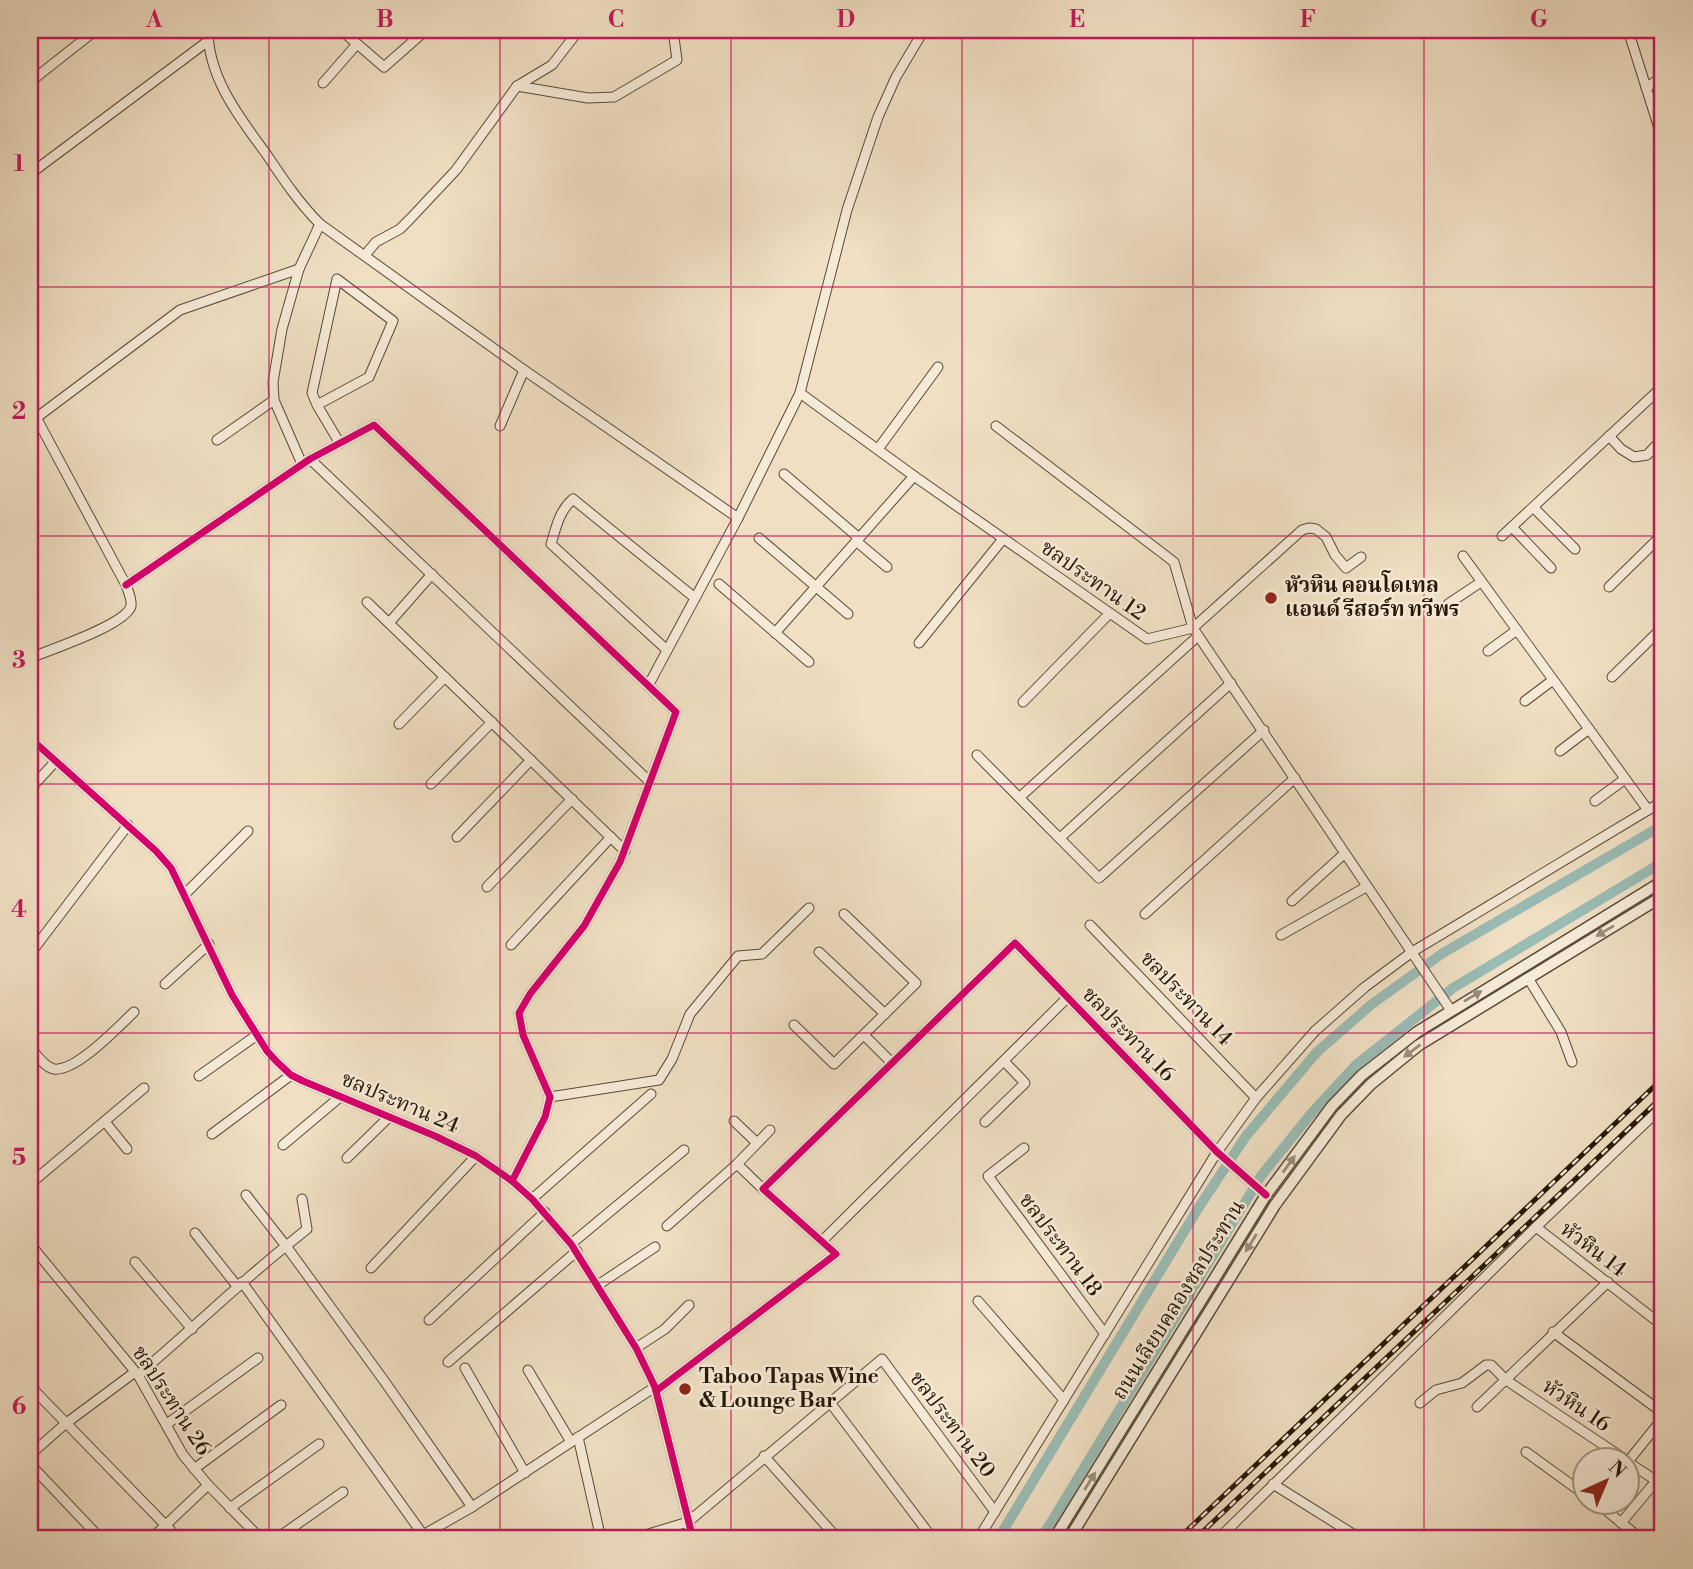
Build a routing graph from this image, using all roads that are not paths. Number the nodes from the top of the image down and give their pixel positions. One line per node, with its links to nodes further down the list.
1 (96, 30): 12 (street)
2 (208, 30): 9 (street)
3 (341, 30): 10 (street)
4 (426, 30): 10 (street)
5 (579, 30): 14 (street)
6 (673, 30): 14 (street)
7 (924, 30): 24 (street)
8 (1628, 30): 15 (street)
9 (208, 41): 17 (street); 18 (street)
10 (357, 44): 13 (street)
11 (1663, 76): 15 (street)
12 (30, 82)
13 (323, 83)
14 (517, 86): 19 (street)
15 (1646, 88): 16 (street)
16 (1663, 141)
17 (30, 174)
18 (320, 224): 19 (street); 20 (street)
19 (365, 255): 22 (street)
20 (299, 269): 25 (street); 28 (street)
21 (938, 367): 36 (street)
22 (524, 370): 29 (street); 41 (street)
23 (1663, 386): 32 (street)
24 (800, 393): 36 (street, ชลประทาน 12); 41 (street)
25 (274, 400): 34 (street); 37 (street)
26 (317, 405): 26 (street); 35 (street)
27 (30, 406): 28 (street)
28 (38, 422): 31 (street); 56 (street)
29 (500, 426)
30 (996, 426): 67 (street)
31 (30, 432)
32 (1609, 436): 33 (street); 40 (street)
33 (1663, 438)
34 (217, 440)
35 (339, 442): 37 (street); 78 (street)
36 (878, 449): 39 (street, ชลประทาน 12)
37 (306, 461): 53 (street); 56 (street)
38 (783, 474): 46 (street)
39 (914, 476): 46 (street); 47 (street, ชลประทาน 12)
40 (1534, 508): 42 (street); 48 (street)
41 (738, 518): 59 (street)
42 (1512, 527): 44 (street); 52 (street)
43 (1663, 534): 58 (street)
44 (1502, 536)
45 (759, 538): 57 (street)
46 (858, 539): 51 (street); 57 (street)
47 (1003, 539): 63 (street, ชลประทาน 12); 69 (street)
48 (1575, 549)
49 (1361, 556): 67 (street)
50 (1463, 556): 54 (street)
51 (887, 567)
52 (1551, 568)
53 (432, 574): 64 (street); 92 (street)
54 (1481, 582): 61 (street); 66 (street)
55 (719, 584): 68 (street)
56 (125, 585): 72 (street)
57 (816, 587): 62 (street); 68 (street)
58 (1609, 587)
59 (695, 598): 70 (street); 70 (street)
60 (368, 602): 64 (street)
61 (1448, 604)
62 (848, 614)
63 (1109, 614): 67 (street, ชลประทาน 12); 80 (street)
64 (389, 623): 74 (street)
65 (1663, 627): 75 (street)
66 (1517, 630): 71 (street); 76 (street)
67 (1196, 632): 77 (street); 95 (street)
68 (775, 633): 73 (street)
69 (919, 643)
70 (667, 650): 78 (street)
71 (1488, 651)
72 (30, 658)
73 (809, 662)
74 (445, 677): 81 (street); 82 (street)
75 (1612, 677)
76 (1553, 680): 79 (street); 83 (street)
77 (1231, 683): 84 (street); 104 (street)
78 (648, 686): 92 (street)
79 (1525, 701)
80 (1023, 702)
81 (492, 722): 88 (street); 93 (street)
82 (399, 724)
83 (1589, 729): 86 (street); 91 (street)
84 (1264, 730): 90 (street); 104 (street)
85 (30, 738): 89 (street, ชลประทาน 24)
86 (1560, 751)
87 (977, 755): 95 (street)
88 (531, 760): 96 (street); 102 (street)
89 (55, 762): 94 (street); 100 (street, ชลประทาน 24)
90 (1295, 778): 106 (street); 115 (street)
91 (1625, 779): 97 (street); 99 (street)
92 (649, 781): 105 (street)
93 (431, 784)
94 (30, 789)
95 (1020, 797): 104 (street)
96 (572, 799): 103 (street); 108 (street)
97 (1595, 801)
98 (1663, 801): 99 (street)
99 (1648, 810): 121 (street)
100 (128, 825): 110 (street, ชลประทาน 24); 122 (street)
101 (248, 831): 110 (street)
102 (457, 837)
103 (611, 837): 105 (street); 119 (street)
104 (1061, 837)
105 (625, 850): 141 (street)
106 (1344, 854): 109 (street); 112 (street)
107 (1663, 881): 126 (street, ถนนเลียบคลองชลประทาน, one-way to 107)
108 (487, 887)
109 (1366, 887): 117 (street); 121 (street)
110 (185, 894): 118 (street, ชลประทาน 24)
111 (1663, 896): 123 (street, ถนนเลียบคลองชลประทาน, one-way to 123)
112 (1292, 901)
113 (809, 908): 141 (street)
114 (844, 914): 128 (street)
115 (1145, 914)
116 (1090, 925): 142 (street, ชลประทาน 14)
117 (1281, 935)
118 (209, 944): 124 (street); 130 (street, ชลประทาน 24)
119 (511, 945)
120 (819, 952): 128 (street)
121 (1412, 952): 126 (street); 142 (street)
122 (30, 954)
123 (1528, 978): 135 (street); 240 (street, ถนนเลียบคลองชลประทาน, one-way to 240)
124 (165, 984)
125 (1067, 998): 133 (street); 134 (street, ชลประทาน 16); 155 (street, ชลประทาน 16)
126 (1450, 1009): 163 (street, ถนนเลียบคลองชลประทาน, one-way to 126)
127 (134, 1012): 132 (street)
128 (885, 1014): 131 (street)
129 (794, 1025): 131 (street)
130 (257, 1035): 136 (street, ชลประทาน 24); 137 (street)
131 (864, 1035): 134 (street)
132 (30, 1047)
133 (1004, 1061): 146 (street); 170 (street)
134 (892, 1062): 161 (street)
135 (1572, 1062)
136 (291, 1075): 140 (street, ชลประทาน 24); 149 (street)
137 (199, 1076)
138 (144, 1088): 147 (street)
139 (651, 1094): 165 (street)
140 (340, 1097): 144 (street, ชลประทาน 24); 151 (street)
141 (550, 1097): 159 (street)
142 (1256, 1098): 155 (street)
143 (1663, 1106): 168 (street)
144 (389, 1117): 156 (street, ชลประทาน 24); 157 (street)
145 (734, 1121): 150 (street)
146 (985, 1122)
147 (106, 1123): 153 (street); 160 (street)
148 (770, 1130): 150 (street)
149 (212, 1134)
150 (757, 1143): 158 (street)
151 (282, 1145)
152 (1024, 1148): 186 (street, ชลประทาน 18)
153 (127, 1149)
154 (684, 1150): 173 (street)
155 (1217, 1152): 163 (street, ชลประทาน 16); 186 (street)
156 (476, 1156): 159 (street, ชลประทาน 24); 176 (street)
157 (347, 1158)
158 (737, 1164): 161 (street); 167 (street)
159 (512, 1181): 165 (street, ชลประทาน 24)
160 (30, 1184)
161 (763, 1189): 170 (street)
162 (246, 1195): 172 (street)
163 (1266, 1195): 239 (street, ถนนเลียบคลองชลประทาน, one-way to 163)
164 (302, 1199): 172 (street)
165 (532, 1199): 166 (street, ชลประทาน 24)
166 (545, 1212): 173 (street, ชลประทาน 24); 182 (street)
167 (667, 1227)
168 (1536, 1227): 177 (street, หัวหิน 14); 216 (street)
169 (195, 1233): 178 (street)
170 (822, 1241): 195 (street)
171 (30, 1244): 192 (street, ชลประทาน 26)
172 (286, 1245): 178 (street); 220 (street)
173 (574, 1247): 179 (street, ชลประทาน 24); 189 (street)
174 (655, 1247): 179 (street)
175 (135, 1262): 184 (street)
176 (371, 1268)
177 (1608, 1282): 183 (street, หัวหิน 14); 185 (street)
178 (240, 1284): 184 (street); 227 (street)
179 (598, 1285): 187 (street, ชลประทาน 24)
180 (978, 1301): 196 (street)
181 (689, 1306): 187 (street)
182 (429, 1320)
183 (1663, 1326)
184 (192, 1329): 192 (street)
185 (1553, 1332): 193 (street); 201 (street)
186 (1104, 1334): 196 (street)
187 (636, 1348): 195 (street, ชลประทาน 24)
188 (258, 1357): 203 (street)
189 (448, 1362)
190 (465, 1368): 214 (street)
191 (528, 1370): 204 (street)
192 (136, 1373): 202 (street); 203 (street, ชลประทาน 26)
193 (1506, 1380): 198 (street, หัวหิน 16); 200 (street); 206 (street, หัวหิน 16)
194 (30, 1386): 202 (street)
195 (656, 1389): 204 (street); 224 (street, ชลประทาน 24)
196 (1064, 1400): 222 (street)
197 (829, 1401): 210 (street); 222 (street, ชลประทาน 20); 237 (street)
198 (1420, 1404)
199 (281, 1405): 212 (street)
200 (1477, 1407)
201 (1663, 1415): 207 (street)
202 (65, 1424): 209 (street); 226 (street)
203 (167, 1424): 212 (street, ชลประทาน 26)
204 (575, 1439): 214 (street); 233 (street)
205 (319, 1444): 221 (street)
206 (1603, 1446)
207 (1639, 1446)
208 (1526, 1452): 217 (street)
209 (30, 1455)
210 (764, 1456): 224 (street); 236 (street)
211 (30, 1464): 228 (street)
212 (194, 1469): 218 (street, ชลประทาน 26)
213 (1640, 1471): 215 (street, หัวหิน 16)
214 (525, 1473): 220 (street)
215 (1659, 1483): 225 (street)
216 (1273, 1484): 241 (street); 242 (street)
217 (1570, 1484)
218 (208, 1485): 221 (street, ชลประทาน 26); 226 (street)
219 (343, 1492): 232 (street)
220 (472, 1507): 227 (street)
221 (230, 1508): 231 (street, ชลประทาน 26)
222 (995, 1512): 238 (street)
223 (1613, 1516): 225 (street)
224 (688, 1521): 234 (street); 235 (street, ชลประทาน 24)
225 (1621, 1523): 243 (street)
226 (166, 1525): 229 (street); 230 (street)
227 (420, 1537)
228 (101, 1539)
229 (151, 1539)
230 (179, 1539)
231 (261, 1539)
232 (276, 1539)
233 (601, 1539)
234 (632, 1539)
235 (693, 1539)
236 (838, 1539)
237 (933, 1539)
238 (978, 1539)
239 (1054, 1539)
240 (1069, 1539)
241 (1218, 1539)
242 (1361, 1539)
243 (1641, 1539)

